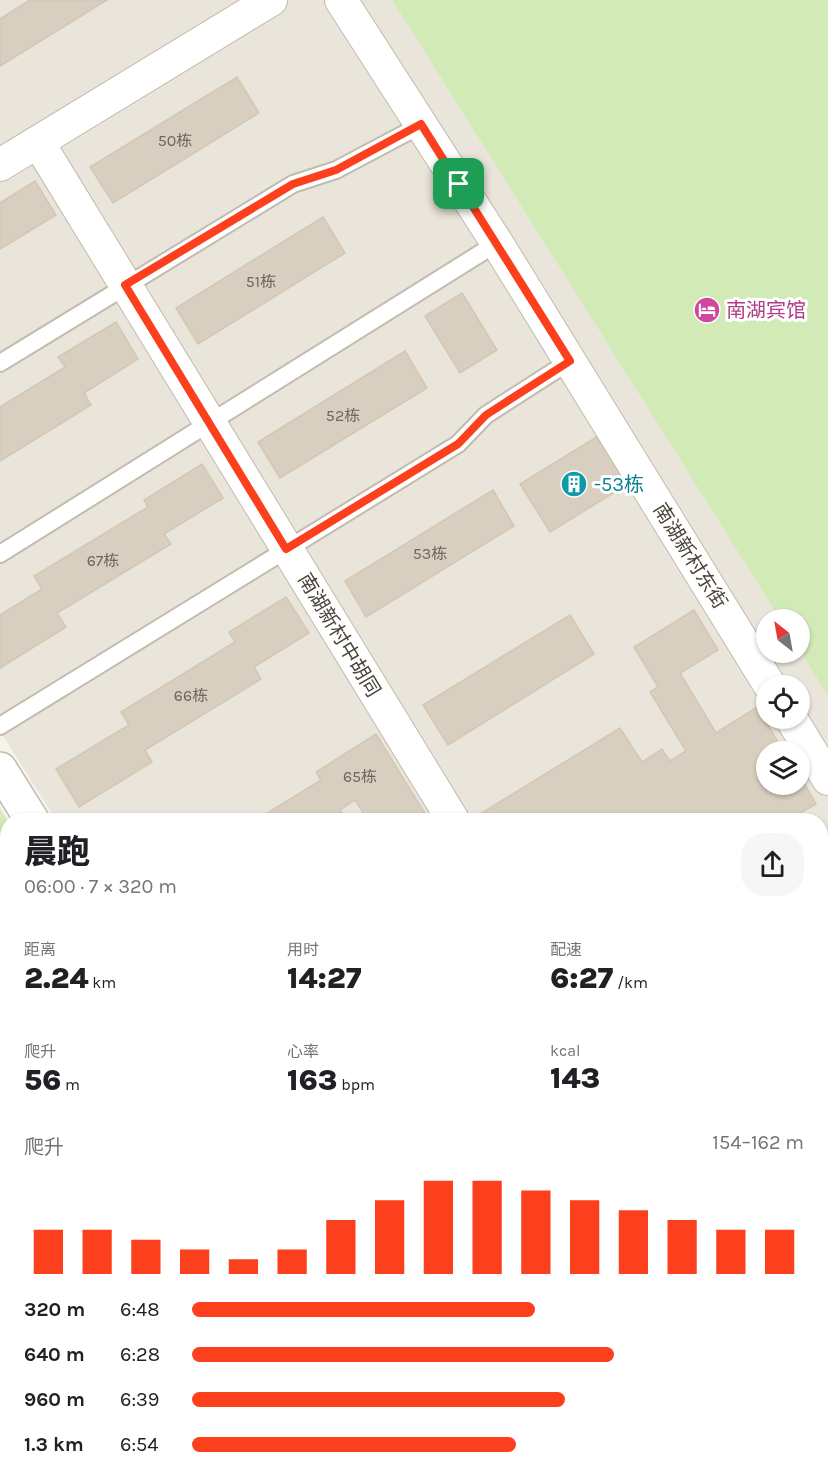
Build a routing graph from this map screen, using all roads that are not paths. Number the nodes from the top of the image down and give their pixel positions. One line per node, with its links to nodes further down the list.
1 (271, 0): 4 (street)
2 (341, 0): 3 (street, 南湖新村东街)
3 (421, 124): 6 (street, 南湖新村东街); 7 (lane)
4 (38, 142): 5 (street); 7 (street, 南湖新村中胡同)
5 (0, 165)
6 (497, 243): 8 (street, 南湖新村东街); 10 (lane)
7 (125, 285): 9 (lane); 10 (street, 南湖新村中胡同)
8 (570, 361): 11 (lane); 13 (street, 南湖新村东街)
9 (0, 363)
10 (210, 424): 11 (street, 南湖新村中胡同); 12 (lane)
11 (286, 549): 14 (lane); 19 (street, 南湖新村中胡同)
12 (0, 554)
13 (763, 675)
14 (0, 726)
15 (797, 729): 17 (street)
16 (0, 769): 18 (street)
17 (828, 779)
18 (28, 813)
19 (449, 813)

